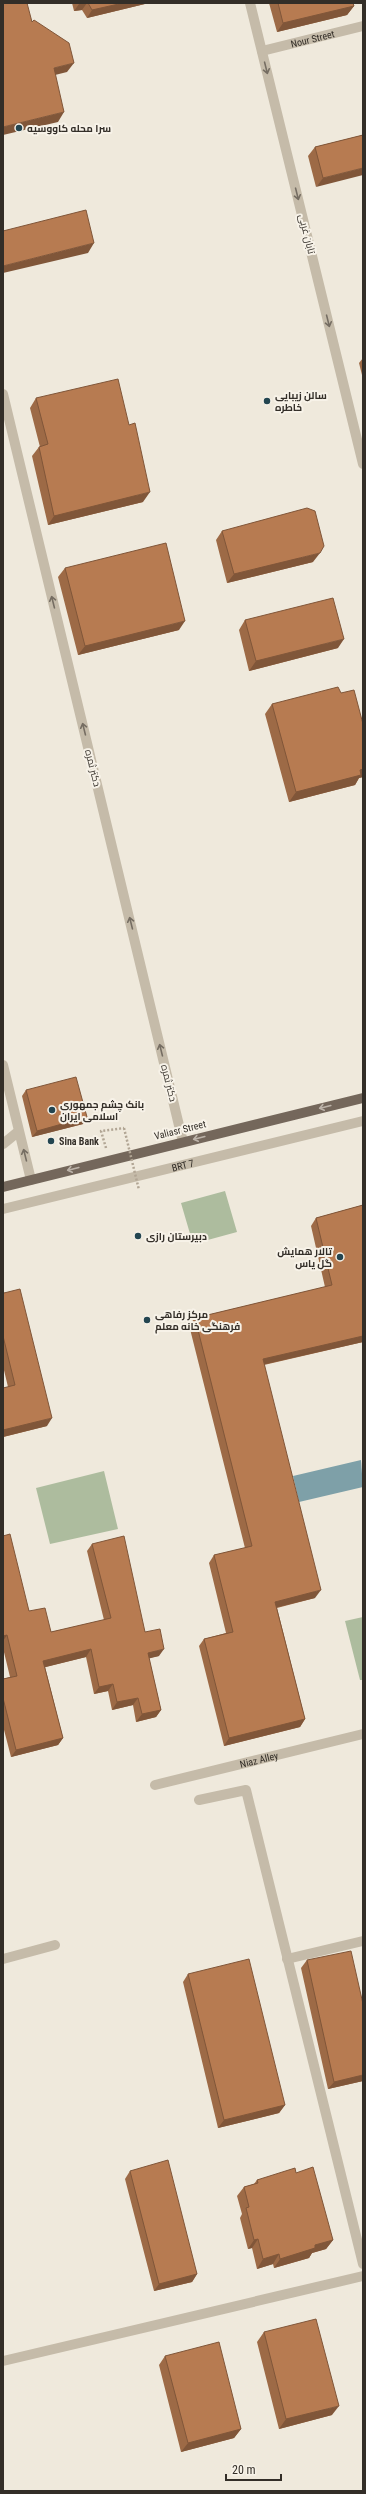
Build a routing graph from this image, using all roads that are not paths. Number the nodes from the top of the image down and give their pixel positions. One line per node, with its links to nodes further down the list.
1 (250, 3): 3 (street, تابان غربی)
2 (363, 26): 3 (street, Nour Street)
3 (262, 51): 5 (street, تابان غربی, one-way to 5)
4 (3, 394): 10 (street, دکتر ثمره, one-way to 4)
5 (363, 464)
6 (3, 1065): 9 (street)
7 (363, 1098): 10 (main road, Valiasr Street, one-way to 10)
8 (363, 1121): 14 (street, BRT 7)
9 (19, 1131): 11 (street); 12 (street, one-way to 9)
10 (183, 1142): 12 (main road, Valiasr Street, one-way to 12)
11 (3, 1144)
12 (31, 1180): 13 (main road, Valiasr Street)
13 (3, 1187)
14 (3, 1209)
15 (363, 1734): 16 (street, Niaz Alley)
16 (155, 1785)
17 (199, 1800): 21 (street)
18 (363, 1941): 21 (street)
19 (55, 1945): 20 (street)
20 (3, 1959)
21 (288, 1959): 22 (street)
22 (363, 2264)
23 (363, 2276): 24 (street)
24 (3, 2361)

